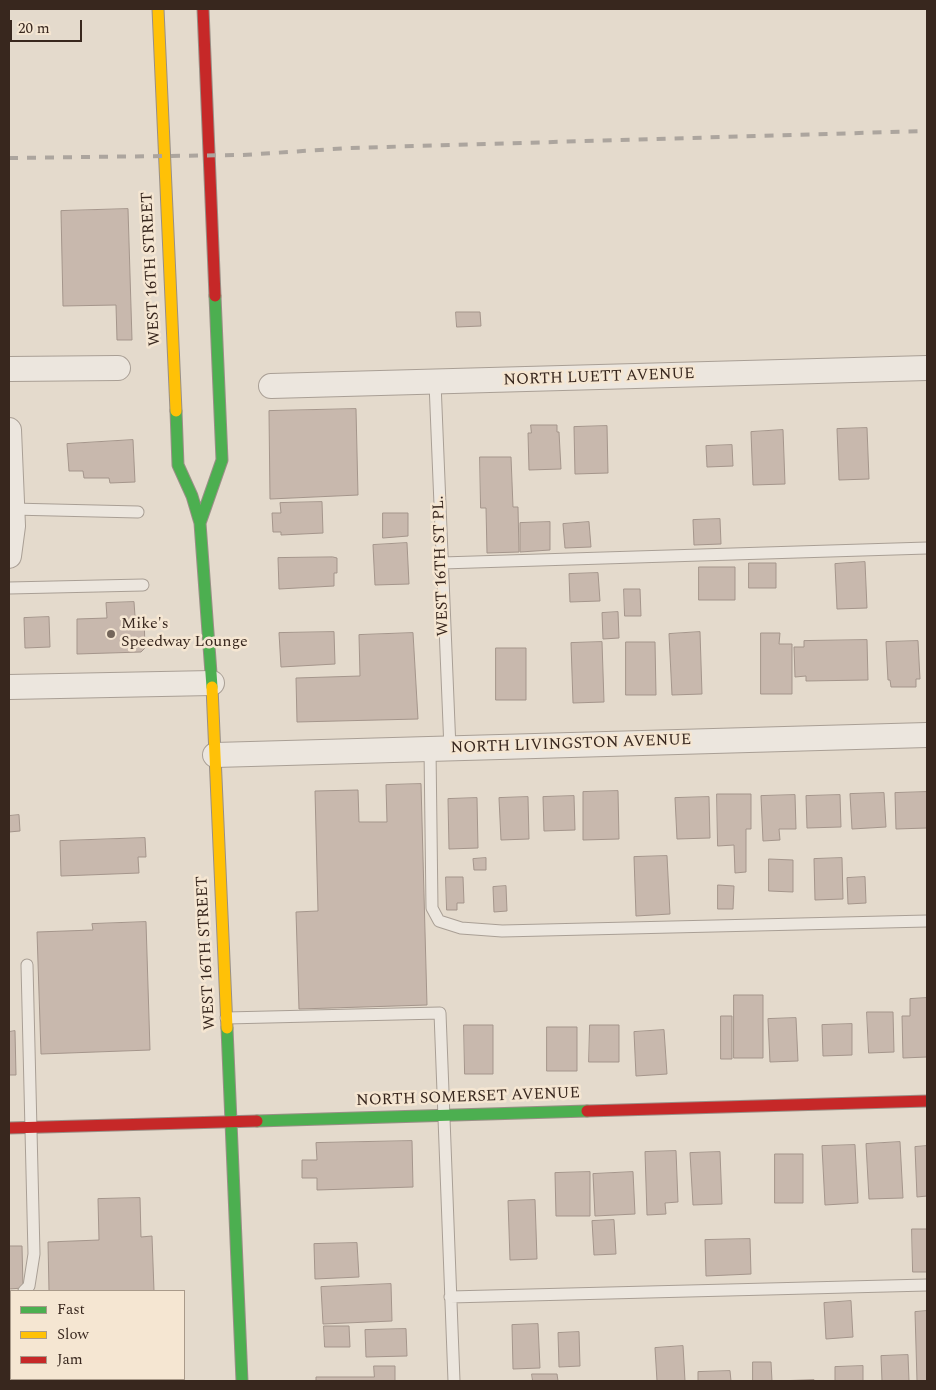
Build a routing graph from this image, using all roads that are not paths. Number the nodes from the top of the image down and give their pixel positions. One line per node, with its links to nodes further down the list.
1 (158, 9): 11 (main road, WEST 16TH STREET)
2 (203, 9): 11 (main road, WEST 16TH STREET)
3 (9, 368): 4 (street)
4 (118, 368)
5 (927, 368): 6 (street, NORTH LUETT AVENUE)
6 (435, 383): 7 (street, NORTH LUETT AVENUE); 14 (lane, WEST 16TH ST PL.)
7 (272, 386)
8 (9, 430): 9 (street)
9 (12, 509): 10 (lane); 13 (street)
10 (138, 512)
11 (200, 523): 17 (main road, WEST 16TH STREET)
12 (927, 548): 14 (lane)
13 (9, 556)
14 (442, 563): 20 (lane, WEST 16TH ST PL.)
15 (143, 585): 16 (lane)
16 (9, 588)
17 (212, 684): 18 (street); 21 (main road, WEST 16TH STREET)
18 (9, 687)
19 (927, 735): 20 (street, NORTH LIVINGSTON AVENUE)
20 (440, 749): 21 (street, NORTH LIVINGSTON AVENUE); 22 (lane, WEST 16TH ST PL.)
21 (215, 755): 24 (main road, WEST 16TH STREET)
22 (927, 921)
23 (28, 965): 28 (lane)
24 (226, 1018): 26 (lane); 27 (main road, WEST 16TH STREET)
25 (927, 1101): 26 (main road, NORTH SOMERSET AVENUE)
26 (442, 1115): 27 (main road, NORTH SOMERSET AVENUE); 32 (lane)
27 (231, 1121): 28 (main road, NORTH SOMERSET AVENUE); 33 (main road, WEST 16TH STREET)
28 (31, 1127): 29 (main road, NORTH SOMERSET AVENUE); 31 (lane)
29 (9, 1128)
30 (927, 1285): 32 (lane)
31 (25, 1290)
32 (450, 1297): 34 (lane)
33 (242, 1381)
34 (454, 1381)

